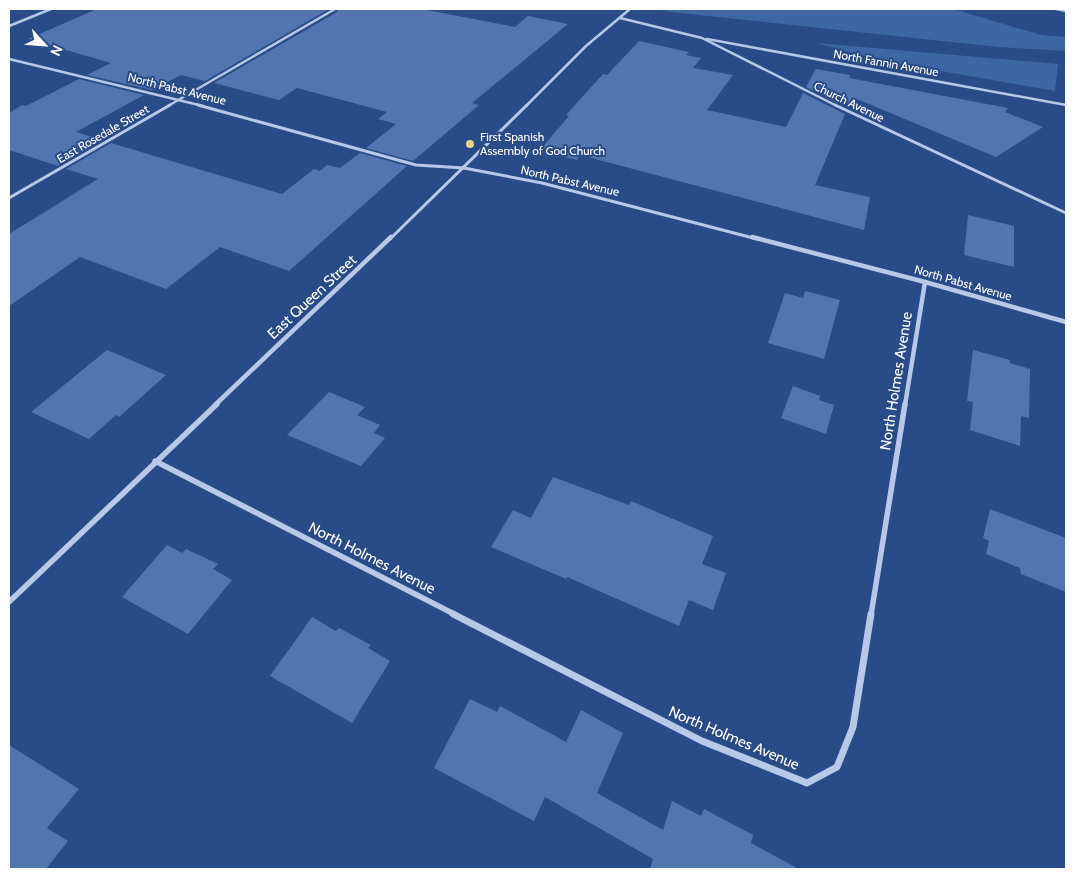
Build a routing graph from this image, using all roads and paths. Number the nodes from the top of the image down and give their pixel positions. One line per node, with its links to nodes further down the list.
1 (51, 9): 7 (street)
2 (335, 9): 10 (street, East Rosedale Street)
3 (630, 9): 6 (street, East Queen Street)
4 (1056, 9): 5 (street)
5 (1066, 11)
6 (620, 18): 8 (street, Church Avenue); 12 (street, East Queen Street)
7 (9, 26)
8 (702, 38): 11 (street, North Fannin Avenue); 14 (street, Church Avenue)
9 (9, 59): 10 (street, North Pabst Avenue)
10 (181, 100): 12 (street, North Pabst Avenue); 13 (street, East Rosedale Street)
11 (1066, 105)
12 (464, 168): 15 (street, North Pabst Avenue); 17 (street, East Queen Street)
13 (9, 198)
14 (1066, 213)
15 (925, 282): 16 (street, North Pabst Avenue); 17 (street, North Holmes Avenue)
16 (1066, 322)
17 (155, 461): 18 (street, East Queen Street)
18 (9, 602)

